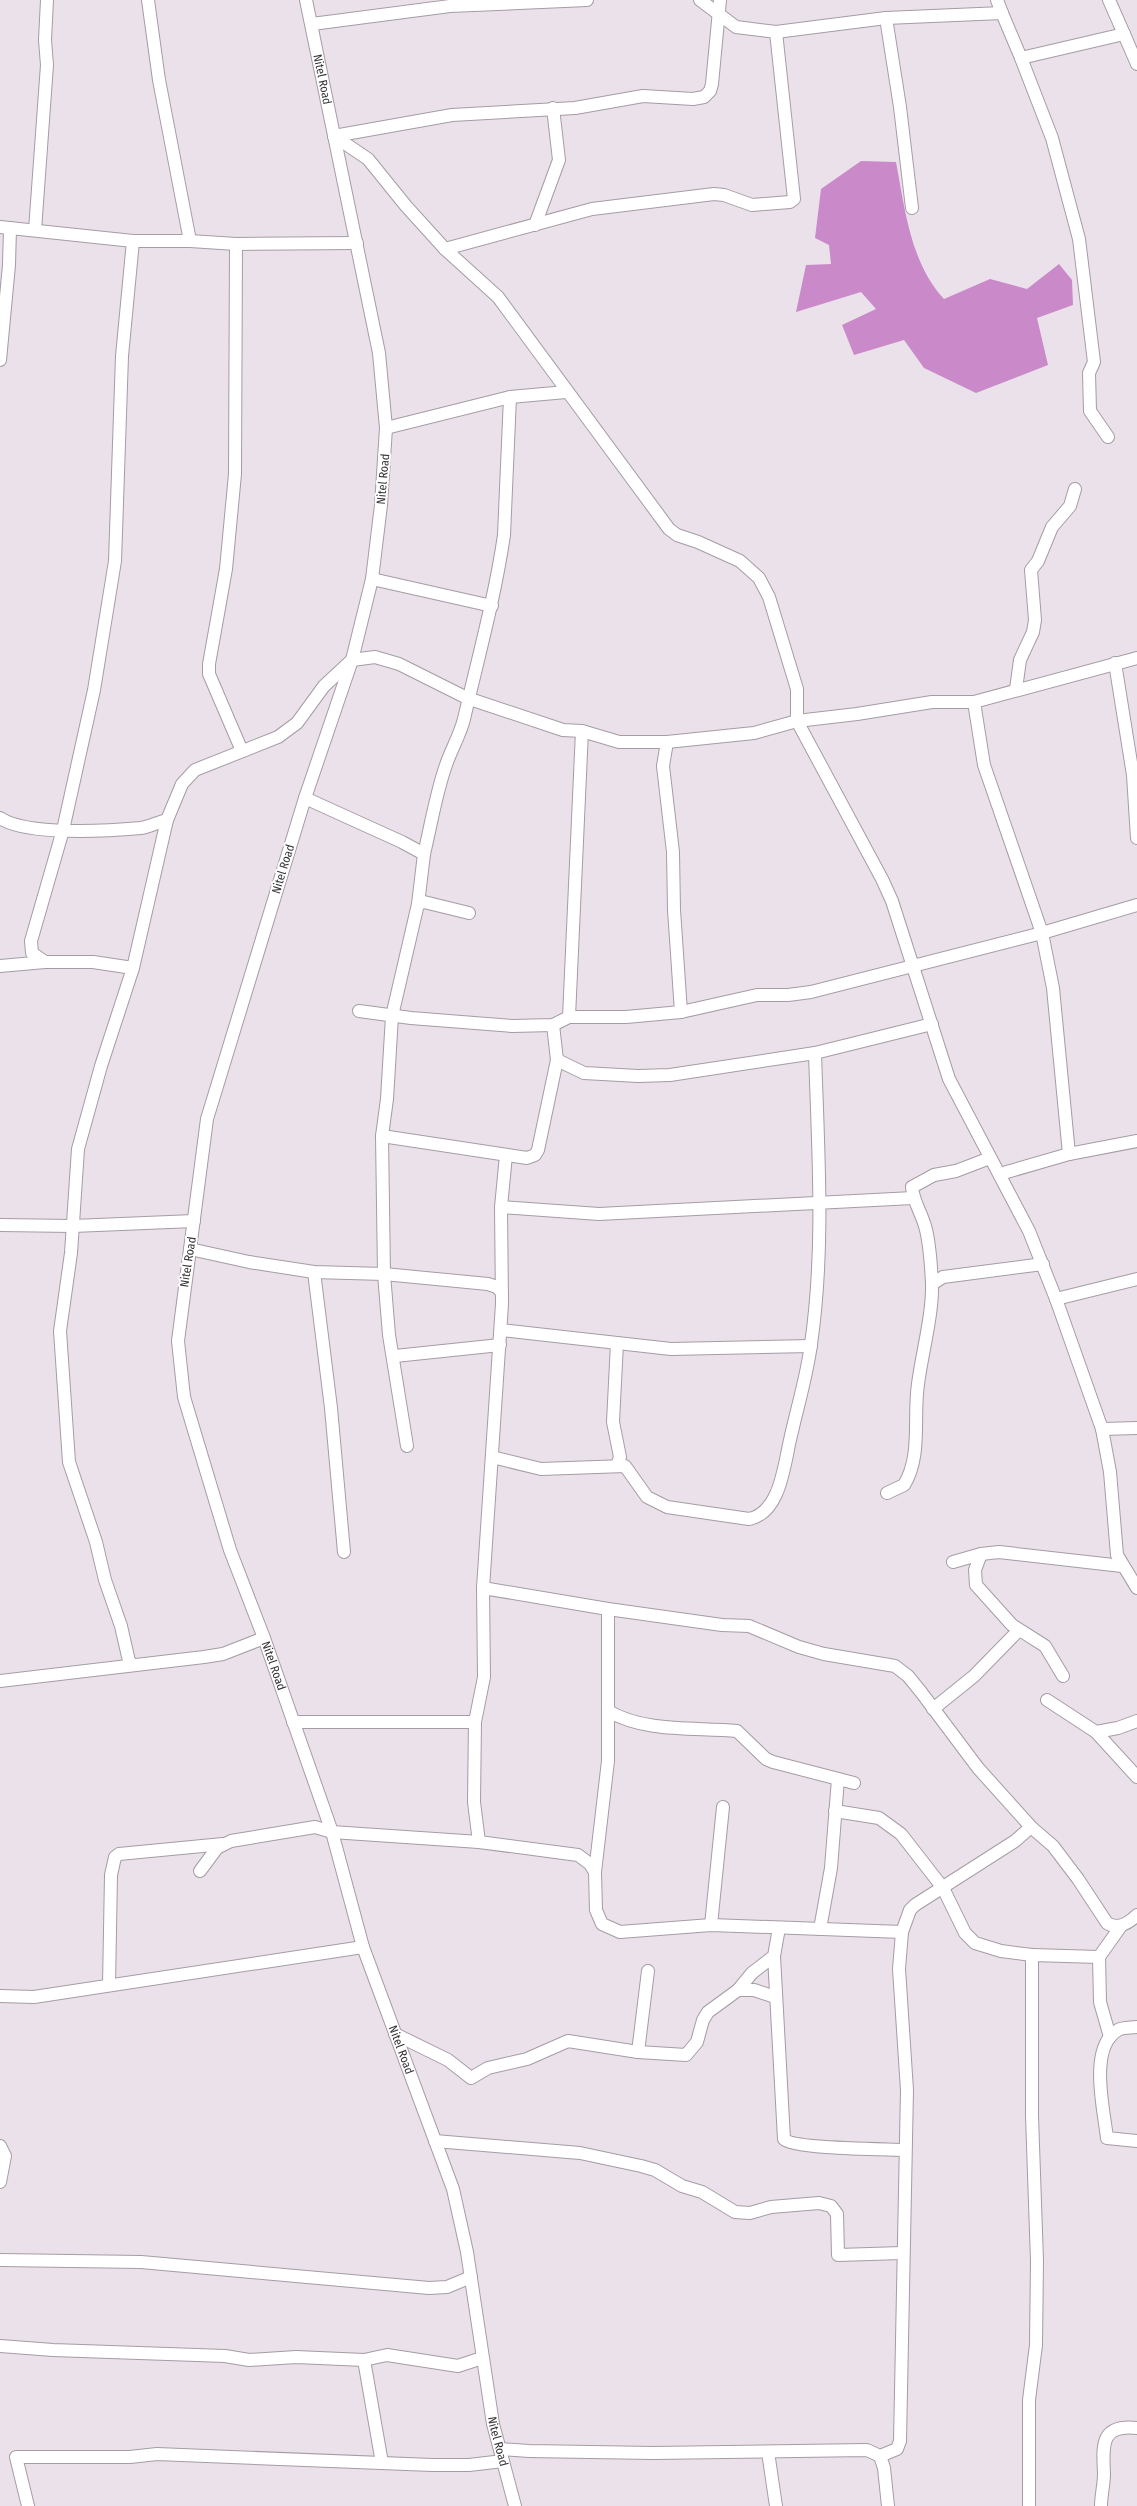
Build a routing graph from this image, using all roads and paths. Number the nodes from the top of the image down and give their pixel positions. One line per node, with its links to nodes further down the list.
1 (47, 0): 22 (street)
2 (148, 0): 24 (street)
3 (306, 0): 12 (street, Nitel Road)
4 (587, 0): 12 (street)
5 (700, 0): 10 (street)
6 (720, 0): 10 (street)
7 (997, 0): 9 (street)
8 (1111, 1): 14 (street)
9 (1002, 12): 11 (street); 15 (street)
10 (719, 16): 13 (street); 17 (street)
11 (886, 18): 13 (street); 19 (street)
12 (312, 24): 18 (street, Nitel Road)
13 (776, 32): 20 (street)
14 (1124, 34): 15 (street); 16 (street)
15 (1020, 58): 32 (street)
16 (1137, 64)
17 (553, 108): 18 (street); 20 (street)
18 (334, 136): 25 (street, Nitel Road); 27 (street)
19 (912, 208)
20 (534, 225): 27 (street)
21 (5, 227): 22 (street); 28 (street)
22 (35, 230): 23 (street)
23 (133, 241): 24 (street); 50 (street)
24 (190, 241): 26 (street)
25 (357, 243): 26 (street); 31 (street, Nitel Road)
26 (236, 244): 45 (street)
27 (445, 249): 29 (street)
28 (0, 360)
29 (566, 392): 30 (street); 42 (street)
30 (510, 396): 31 (street); 35 (street)
31 (386, 428): 34 (street, Nitel Road)
32 (1108, 437)
33 (1074, 489): 39 (street)
34 (372, 579): 35 (street); 37 (street, Nitel Road)
35 (492, 606): 40 (street)
36 (1137, 658): 38 (street)
37 (352, 660): 40 (street); 45 (street); 47 (street, Nitel Road)
38 (1115, 663): 39 (street); 46 (street)
39 (1016, 689): 41 (street)
40 (467, 698): 43 (street); 52 (street)
41 (974, 702): 42 (street); 56 (street)
42 (797, 721): 44 (street); 58 (street)
43 (582, 731): 44 (street); 64 (street)
44 (667, 742): 62 (street)
45 (242, 751): 49 (street)
46 (1135, 774): 51 (street)
47 (305, 798): 52 (street); 78 (street, Nitel Road)
48 (0, 818): 50 (street)
49 (167, 820): 50 (street); 59 (street)
50 (63, 830): 57 (street)
51 (1137, 838)
52 (424, 854): 53 (street)
53 (418, 904): 55 (street); 63 (street)
54 (1137, 905): 56 (street)
55 (469, 913)
56 (1042, 933): 58 (street); 71 (street)
57 (45, 962): 59 (street); 60 (street)
58 (912, 965): 62 (street); 65 (street)
59 (133, 968): 80 (street)
60 (0, 969)
61 (359, 1011): 63 (street)
62 (681, 1012): 64 (street)
63 (392, 1016): 66 (street); 69 (street)
64 (569, 1017): 66 (street)
65 (932, 1024): 67 (street); 73 (street)
66 (553, 1025): 68 (street)
67 (815, 1052): 68 (street); 76 (street)
68 (557, 1060): 72 (street)
69 (382, 1136): 72 (street); 84 (street)
70 (1137, 1141): 71 (street)
71 (1069, 1154): 74 (street)
72 (506, 1155): 77 (street)
73 (990, 1158): 74 (street); 75 (street)
74 (1000, 1174): 82 (street)
75 (913, 1198): 76 (street); 86 (street)
76 (820, 1202): 77 (street); 92 (street)
77 (501, 1207): 87 (street)
78 (194, 1221): 80 (street); 81 (street, Nitel Road)
79 (0, 1225): 80 (street)
80 (73, 1226): 109 (street)
81 (190, 1249): 83 (street); 108 (street, Nitel Road)
82 (1043, 1264): 86 (street); 88 (street)
83 (314, 1272): 84 (street); 100 (street)
84 (384, 1274): 87 (street); 93 (street)
85 (1137, 1279): 88 (street)
86 (932, 1284): 99 (street)
87 (502, 1293): 89 (street)
88 (1056, 1299): 95 (street)
89 (501, 1330): 90 (street); 91 (street)
90 (617, 1343): 92 (street); 98 (street)
91 (500, 1346): 93 (street); 97 (street)
92 (811, 1346): 98 (street)
93 (395, 1356): 96 (street)
94 (1137, 1428): 95 (street)
95 (1102, 1429): 103 (street)
96 (407, 1446)
97 (492, 1457): 98 (street); 104 (street)
98 (617, 1466)
99 (887, 1493)
100 (344, 1552)
101 (981, 1554): 102 (street); 103 (street); 107 (street)
102 (953, 1562)
103 (1122, 1566): 105 (street)
104 (483, 1588): 106 (street); 117 (street)
105 (1137, 1588)
106 (608, 1608): 113 (street); 114 (street)
107 (1019, 1630): 110 (street); 113 (street)
108 (264, 1638): 109 (street); 116 (street, Nitel Road)
109 (132, 1664): 111 (street)
110 (1063, 1676)
111 (0, 1681)
112 (1047, 1700): 118 (street)
113 (934, 1709): 124 (street)
114 (608, 1711): 120 (street); 129 (street)
115 (1137, 1721): 118 (street)
116 (294, 1722): 117 (street); 125 (street, Nitel Road)
117 (475, 1722): 126 (street)
118 (1096, 1732): 119 (street)
119 (1137, 1777)
120 (838, 1779): 121 (street); 123 (street)
121 (854, 1782)
122 (723, 1807): 132 (street)
123 (836, 1811): 130 (street); 135 (street)
124 (1031, 1827): 130 (street); 133 (street)
125 (332, 1832): 126 (street); 127 (street); 137 (street, Nitel Road)
126 (479, 1842): 129 (street)
127 (223, 1844): 128 (street); 142 (street)
128 (200, 1871)
129 (595, 1872): 132 (street)
130 (943, 1888): 136 (street); 138 (street)
131 (1137, 1915): 133 (street)
132 (711, 1925): 134 (street)
133 (1120, 1926): 140 (street)
134 (779, 1928): 135 (street); 139 (street)
135 (820, 1929): 136 (street)
136 (902, 1932): 153 (street)
137 (362, 1948): 142 (street); 147 (street, Nitel Road)
138 (1032, 1955): 140 (street); 170 (street)
139 (774, 1956): 143 (street); 145 (street)
140 (1099, 1957): 148 (street)
141 (648, 1971): 149 (street)
142 (109, 1985): 144 (street)
143 (738, 1990): 145 (street); 149 (street)
144 (0, 1996)
145 (775, 1997): 153 (street)
146 (1137, 2027): 148 (street)
147 (395, 2034): 149 (street); 150 (street, Nitel Road)
148 (1110, 2037): 151 (street)
149 (638, 2052)
150 (435, 2141): 155 (street); 157 (street, Nitel Road)
151 (1137, 2141)
152 (0, 2146): 154 (street)
153 (904, 2150): 155 (street)
154 (0, 2182)
155 (902, 2253): 164 (street)
156 (0, 2260): 157 (street)
157 (471, 2277): 159 (street, Nitel Road)
158 (0, 2346): 160 (street)
159 (482, 2358): 160 (street); 163 (street, Nitel Road)
160 (364, 2360): 165 (street)
161 (1137, 2428): 171 (street)
162 (768, 2452): 163 (street); 164 (street); 168 (street)
163 (502, 2455): 165 (street); 167 (street, Nitel Road)
164 (880, 2456): 169 (street)
165 (382, 2463): 166 (street)
166 (28, 2506)
167 (515, 2506)
168 (776, 2506)
169 (888, 2506)
170 (1029, 2506)
171 (1101, 2506)

